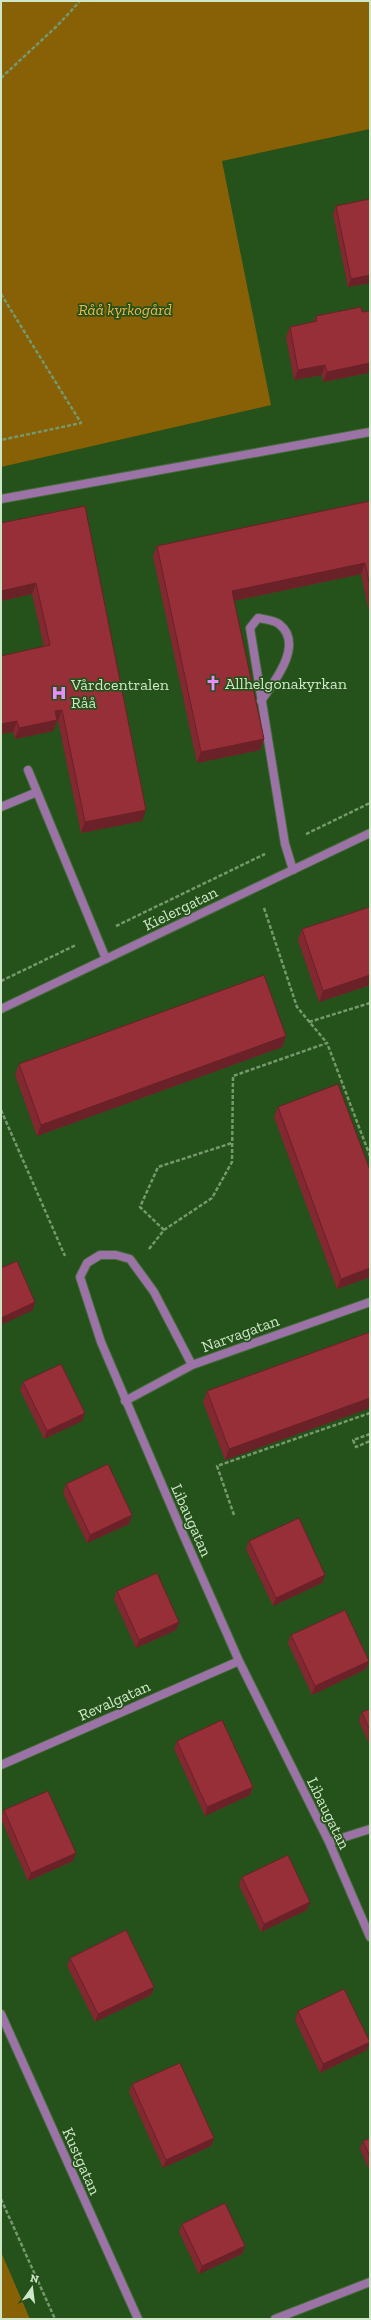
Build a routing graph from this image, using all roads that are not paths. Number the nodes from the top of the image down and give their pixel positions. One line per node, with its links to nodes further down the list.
1 (370, 432): 2 (street)
2 (1, 499)
3 (262, 701): 3 (street); 8 (street)
4 (28, 770): 5 (street)
5 (37, 792): 6 (street); 9 (street)
6 (1, 807)
7 (370, 833): 8 (street, Kielergatan)
8 (293, 870): 9 (street, Kielergatan)
9 (106, 959): 10 (street, Kielergatan)
10 (1, 1009)
11 (370, 1302): 12 (street, Narvagatan)
12 (192, 1365): 13 (street, Narvagatan); 13 (street, Libaugatan)
13 (124, 1401): 14 (street, Libaugatan)
14 (239, 1661): 15 (street, Revalgatan); 17 (street, Libaugatan)
15 (1, 1765)
16 (370, 1829): 17 (street)
17 (329, 1842): 18 (street, Libaugatan)
18 (370, 1937)
19 (1, 2014): 21 (street, Kustgatan)
20 (370, 2282): 22 (street)
21 (138, 2319)
22 (275, 2319)

